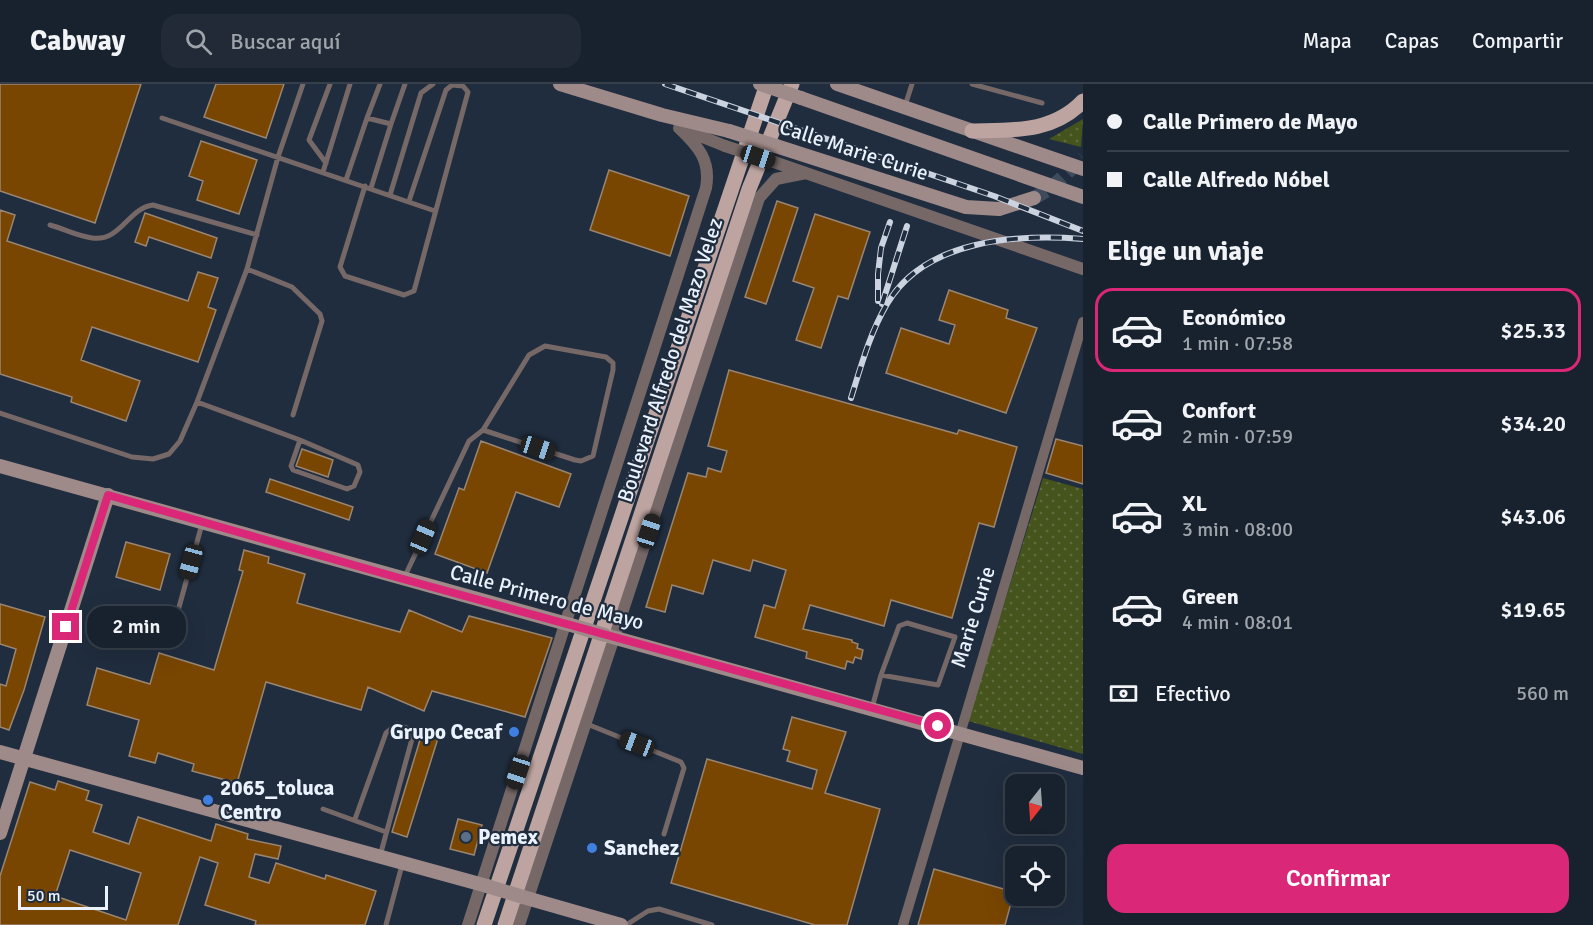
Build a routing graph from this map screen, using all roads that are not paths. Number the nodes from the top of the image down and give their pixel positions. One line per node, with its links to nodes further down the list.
1 (303, 84): 25 (lane)
2 (330, 84): 26 (lane)
3 (350, 84): 26 (lane)
4 (380, 84): 21 (lane)
5 (405, 84): 22 (lane)
6 (417, 84): 15 (lane)
7 (433, 84): 15 (lane)
8 (560, 84): 19 (main road, Calle Marie Curie)
9 (760, 84): 33 (main road, bridge)
10 (767, 84): 72 (main road, Boulevard Alfredo del Mazo Velez)
11 (792, 84): 73 (main road, Boulevard Alfredo del Mazo Velez)
12 (837, 84): 18 (main road)
13 (912, 84): 18 (lane)
14 (972, 84): 17 (lane)
15 (421, 93): 32 (lane)
16 (1083, 101): 24 (main road)
17 (1042, 103)
18 (905, 108): 24 (main road)
19 (662, 115): 23 (street); 34 (main road, Calle Marie Curie, bridge)
20 (162, 118): 25 (lane)
21 (367, 118): 22 (lane); 30 (lane)
22 (391, 124): 31 (lane)
23 (679, 128): 29 (street, bridge); 51 (street, Boulevard Alfredo del Mazo Velez)
24 (972, 131): 27 (main road)
25 (278, 157): 28 (lane); 38 (lane)
26 (326, 163): 28 (lane)
27 (1083, 169)
28 (323, 172): 30 (lane)
29 (806, 173): 40 (street); 53 (street, Boulevard Alfredo del Mazo Velez)
30 (346, 180): 31 (lane)
31 (368, 187): 32 (lane); 36 (lane)
32 (390, 195): 35 (lane)
33 (1083, 197)
34 (1034, 198)
35 (409, 201): 36 (lane); 36 (lane)
36 (435, 211)
37 (50, 225): 38 (lane)
38 (257, 235): 39 (lane)
39 (247, 268): 42 (lane); 44 (lane)
40 (1083, 269)
41 (1083, 322): 57 (street, Marie Curie)
42 (197, 402): 43 (lane); 46 (lane)
43 (0, 412)
44 (294, 415)
45 (483, 430): 45 (lane); 50 (lane)
46 (300, 440): 46 (lane)
47 (0, 466): 48 (main road, Calle Primero de Mayo)
48 (108, 495): 49 (main road, Calle Primero de Mayo); 59 (main road)
49 (202, 522): 50 (main road, Calle Primero de Mayo); 52 (lane)
50 (403, 579): 51 (main road, Calle Primero de Mayo)
51 (572, 626): 53 (main road, Calle Primero de Mayo, bridge); 68 (street, Boulevard Alfredo del Mazo Velez)
52 (173, 629)
53 (610, 636): 55 (main road, Calle Primero de Mayo); 56 (street, Boulevard Alfredo del Mazo Velez)
54 (881, 675): 54 (lane); 55 (lane)
55 (872, 708): 57 (main road, Calle Primero de Mayo)
56 (587, 724): 65 (lane); 69 (street)
57 (959, 732): 60 (main road, Calle Primero de Mayo); 78 (street, Marie Curie)
58 (0, 752): 59 (main road)
59 (24, 759): 64 (main road); 66 (main road)
60 (1083, 768)
61 (323, 809): 62 (lane)
62 (355, 819): 63 (lane); 63 (lane)
63 (386, 832): 66 (lane)
64 (0, 833)
65 (664, 834)
66 (380, 857): 67 (main road)
67 (403, 864): 68 (main road); 70 (lane)
68 (484, 886): 69 (main road, bridge); 71 (street, Boulevard Alfredo del Mazo Velez)
69 (526, 898): 74 (street); 75 (main road)
70 (386, 925)
71 (468, 925)
72 (484, 925)
73 (505, 925)
74 (519, 925)
75 (621, 925)
76 (626, 925): 77 (lane)
77 (712, 925)
78 (903, 925)

